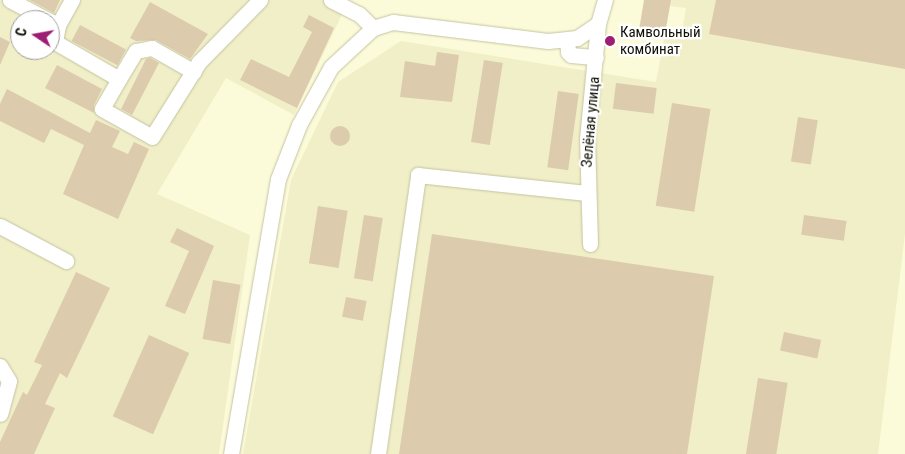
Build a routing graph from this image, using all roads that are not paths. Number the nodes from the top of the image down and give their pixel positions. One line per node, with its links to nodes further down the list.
1 (10, 0): 6 (street)
2 (72, 0): 7 (street)
3 (260, 0): 13 (street)
4 (331, 0): 9 (street)
5 (605, 0): 8 (street, Зелёная улица)
6 (29, 10)
7 (60, 13)
8 (598, 24): 10 (street); 12 (street, Зелёная улица)
9 (373, 28): 10 (street); 21 (street)
10 (568, 40): 12 (street)
11 (60, 45): 14 (street)
12 (596, 57): 15 (street, Зелёная улица)
13 (194, 72): 14 (street); 14 (street)
14 (119, 79)
15 (586, 193): 17 (street, Зелёная улица); 22 (street)
16 (0, 226): 18 (street)
17 (590, 244)
18 (66, 261)
19 (0, 366): 20 (street)
20 (0, 414)
21 (231, 454)
22 (378, 454)

